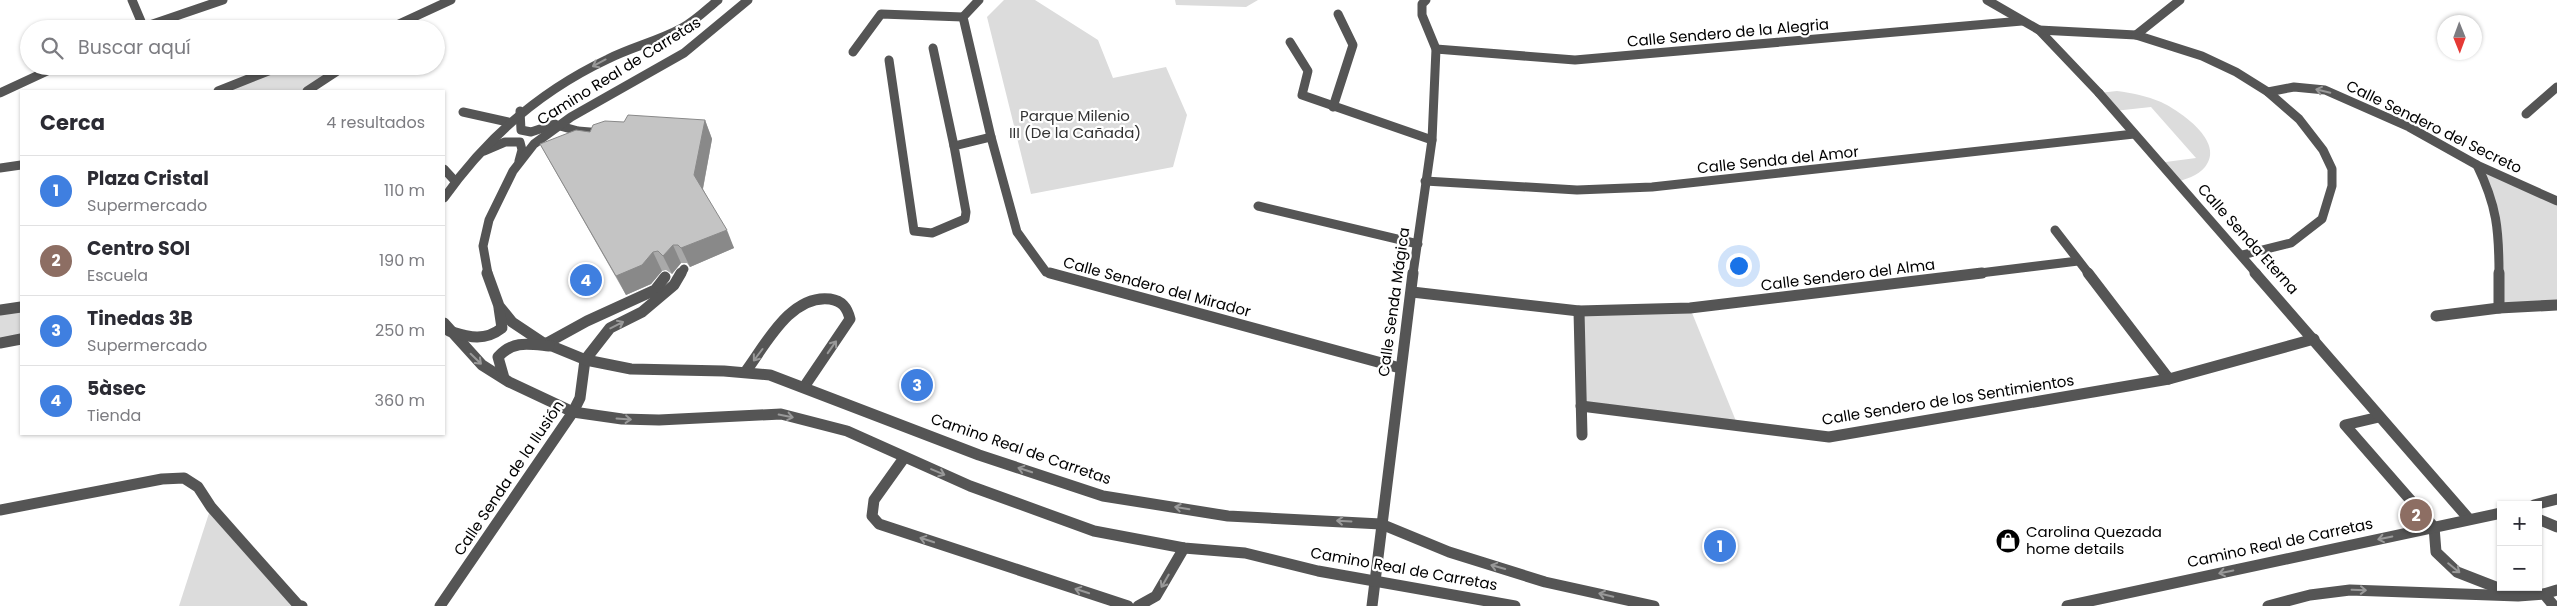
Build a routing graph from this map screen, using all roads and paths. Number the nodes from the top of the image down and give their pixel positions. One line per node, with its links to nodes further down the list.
1 (132, 0): 12 (street)
2 (223, 0): 13 (street)
3 (451, 0): 14 (street)
4 (718, 0): 33 (street, Camino Real de Carretas, one-way to 33)
5 (748, 0): 36 (street, Camino Real de Carretas)
6 (979, 0): 11 (street)
7 (1987, 0): 15 (street, Calle Senda Eterna)
8 (2180, 0): 17 (street)
9 (1424, 2): 20 (street, Calle Senda Mágica)
10 (1338, 14): 32 (street)
11 (963, 17): 21 (street); 41 (street, Calle Sendero del Mirador)
12 (138, 20)
13 (164, 20)
14 (407, 20)
15 (2022, 21): 16 (street, Calle Senda Eterna); 20 (street, Calle Sendero de la Alegria)
16 (2040, 30): 17 (street); 40 (street, Calle Senda Eterna)
17 (2136, 35): 29 (street)
18 (1290, 42): 32 (street)
19 (933, 48): 45 (street)
20 (1436, 49): 44 (street, Calle Senda Mágica)
21 (853, 52)
22 (890, 60): 45 (street)
23 (39, 75): 30 (street)
24 (258, 75): 27 (street)
25 (331, 75): 28 (street)
26 (2557, 87): 31 (street)
27 (221, 90)
28 (309, 90)
29 (2268, 92): 48 (street, Calle Sendero del Secreto, one-way to 29); 59 (street)
30 (0, 93)
31 (2553, 96): 35 (street)
32 (1333, 107): 44 (street)
33 (520, 111): 36 (street); 37 (street, Camino Real de Carretas)
34 (464, 112): 37 (street)
35 (2526, 114)
36 (569, 119): 38 (street, Camino Real de Carretas)
37 (508, 122): 46 (street, Camino Real de Carretas)
38 (560, 126): 39 (street); 42 (street, Camino Real de Carretas)
39 (613, 134)
40 (2134, 134): 53 (street, Calle Senda del Amor); 59 (street, Calle Senda Eterna)
41 (991, 137): 45 (street); 77 (street, Calle Sendero del Mirador)
42 (541, 138): 43 (street); 47 (street, Camino Real de Carretas)
43 (557, 139)
44 (1432, 140): 53 (street, Calle Senda Mágica)
45 (954, 146)
46 (474, 157): 47 (street); 52 (street, Camino Real de Carretas)
47 (519, 162): 64 (street, Camino Real de Carretas)
48 (2477, 164): 55 (street, Calle Sendero del Secreto); 67 (street)
49 (20, 165): 50 (street)
50 (0, 168)
51 (445, 170): 52 (street)
52 (456, 181): 54 (street, Camino Real de Carretas)
53 (1425, 181): 58 (street, Calle Senda Mágica)
54 (445, 197)
55 (2557, 201)
56 (1258, 206): 58 (street)
57 (2055, 230): 60 (street)
58 (1418, 244): 63 (street, Calle Senda Mágica)
59 (2242, 255): 73 (street, Calle Senda Eterna)
60 (2078, 261): 69 (street, Calle Sendero del Alma); 80 (street)
61 (684, 269): 76 (street, one-way to 61)
62 (665, 277): 75 (street)
63 (1412, 292): 69 (street, Calle Sendero del Alma); 77 (street, Calle Senda Mágica)
64 (498, 301): 71 (street); 75 (street, Camino Real de Carretas)
65 (2557, 305): 67 (street)
66 (20, 307): 68 (street)
67 (2499, 308): 70 (street)
68 (0, 310)
69 (1579, 311): 82 (street)
70 (2436, 316)
71 (446, 327): 79 (street, Camino Real de Carretas, one-way to 79)
72 (20, 339): 74 (street)
73 (2314, 339): 80 (street, Calle Sendero de los Sentimientos); 84 (street, Calle Senda Eterna)
74 (0, 343)
75 (550, 345): 76 (street, Camino Real de Carretas); 79 (street)
76 (585, 360): 78 (street, Camino Real de Carretas); 83 (street, Calle Senda de la Ilusión)
77 (1400, 368): 93 (street, Calle Senda Mágica)
78 (746, 371): 81 (street, Camino Real de Carretas); 81 (street, one-way to 78)
79 (504, 378): 83 (street, Camino Real de Carretas)
80 (2169, 379): 82 (street, Calle Sendero de los Sentimientos)
81 (804, 387): 93 (street, Camino Real de Carretas, one-way to 81)
82 (1582, 406): 85 (street)
83 (573, 412): 86 (street, Camino Real de Carretas, one-way to 86); 102 (street, Calle Senda de la Ilusión)
84 (2379, 417): 91 (street, Calle Senda Eterna); 94 (street)
85 (1582, 434)
86 (904, 458): 96 (street, Camino Real de Carretas, one-way to 96); 103 (street, one-way to 86)
87 (2557, 499): 88 (street)
88 (2542, 503)
89 (0, 510): 101 (street)
90 (2497, 513): 91 (street, Camino Real de Carretas)
91 (2469, 519): 94 (street, Camino Real de Carretas)
92 (2542, 520): 95 (street)
93 (1381, 524): 97 (street, Calle Senda Mágica); 107 (street, Camino Real de Carretas, one-way to 93)
94 (2434, 527): 100 (street, one-way to 100); 108 (street, Camino Real de Carretas, one-way to 108)
95 (2557, 527)
96 (1184, 548): 97 (street, Camino Real de Carretas); 104 (street, one-way to 104)
97 (1375, 582): 105 (street, Calle Senda Mágica); 106 (street, Camino Real de Carretas)
98 (2557, 590): 99 (street)
99 (2544, 594): 100 (street); 110 (street)
100 (2518, 596): 109 (street, one-way to 100)
101 (298, 606)
102 (440, 606)
103 (1128, 606)
104 (1138, 606)
105 (1372, 606)
106 (1515, 606)
107 (1654, 606)
108 (2067, 606)
109 (2268, 606)
110 (2554, 606)

